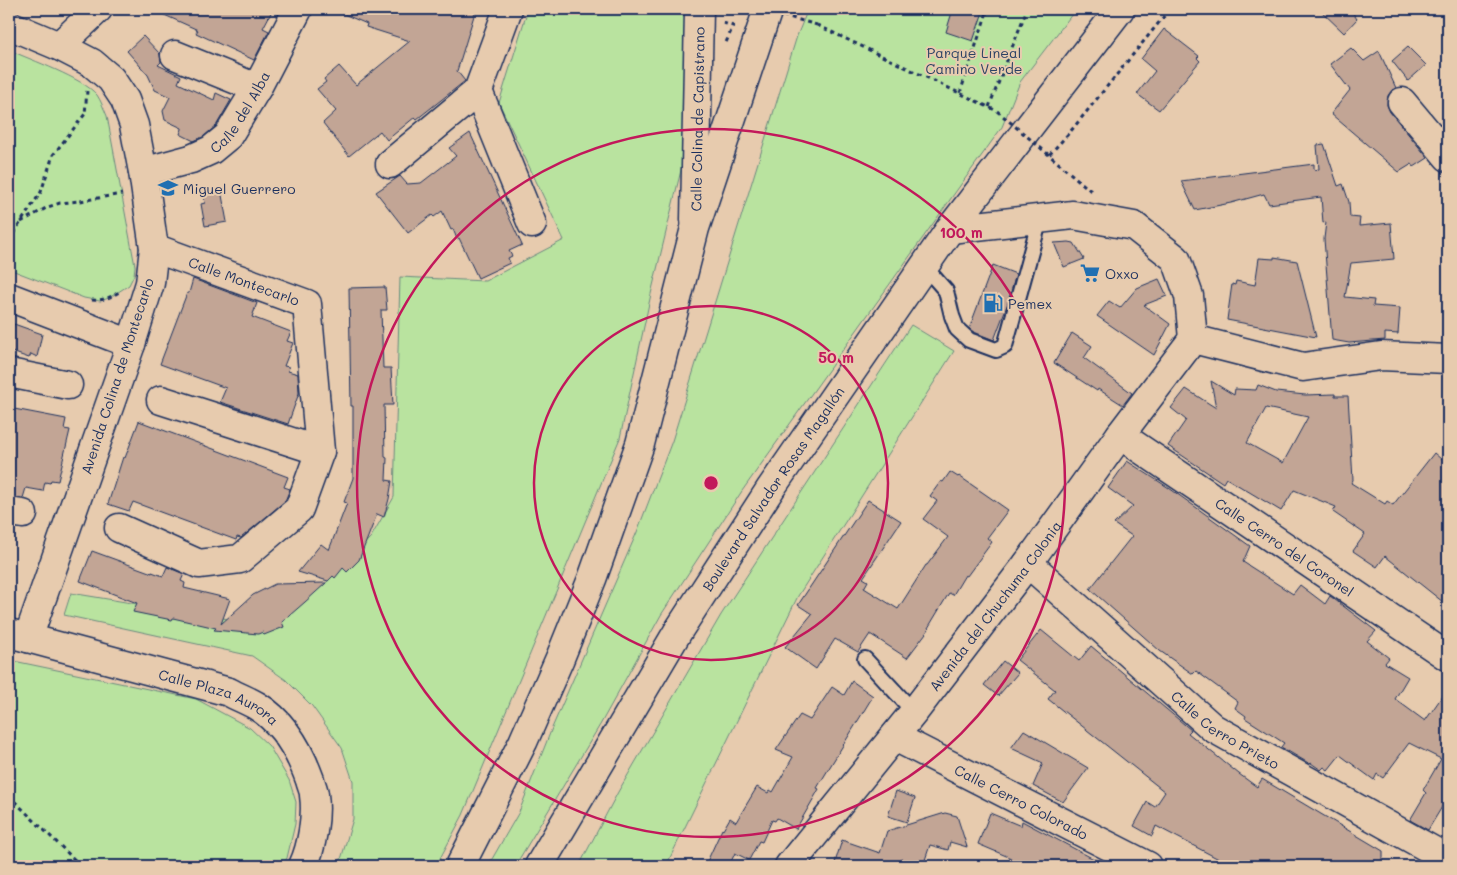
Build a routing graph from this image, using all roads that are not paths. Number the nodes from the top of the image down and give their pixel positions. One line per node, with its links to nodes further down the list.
1 (98, 9): 8 (main road)
2 (298, 9): 10 (main road, Calle del Alba)
3 (508, 9): 11 (main road)
4 (768, 9): 18 (main road)
5 (1120, 9): 19 (main road, Boulevard Salvador Rosas Magallón)
6 (712, 12): 18 (main road, Calle Colina de Capistrano)
7 (9, 25): 8 (main road, Avenida Colina de Montecarlo)
8 (59, 46): 15 (main road, Avenida Colina de Montecarlo)
9 (175, 55): 10 (main road)
10 (256, 88): 15 (main road, Calle del Alba)
11 (478, 91): 14 (main road); 17 (main road)
12 (1402, 102): 13 (main road)
13 (1448, 158)
14 (390, 164)
15 (143, 172): 20 (main road, Avenida Colina de Montecarlo)
16 (1040, 218): 19 (main road); 21 (lane); 23 (main road)
17 (532, 224)
18 (695, 228): 40 (main road)
19 (950, 229): 21 (main road, Boulevard Salvador Rosas Magallón)
20 (154, 248): 24 (main road, Avenida Colina de Montecarlo); 30 (main road, Calle Montecarlo)
21 (924, 266): 41 (main road, Boulevard Salvador Rosas Magallón)
22 (9, 297): 24 (main road)
23 (1193, 339): 25 (main road); 29 (main road, Avenida del Chuchuma Colonia)
24 (131, 344): 33 (main road, Avenida Colina de Montecarlo)
25 (1448, 359)
26 (9, 373): 27 (main road)
27 (68, 385)
28 (161, 400): 30 (main road)
29 (1120, 435): 32 (main road, Avenida del Chuchuma Colonia); 34 (main road, Calle Cerro del Coronel)
30 (320, 451): 31 (main road, Calle Montecarlo)
31 (119, 528)
32 (1028, 563): 36 (main road, Avenida del Chuchuma Colonia); 38 (main road, Calle Cerro Prieto)
33 (18, 636): 39 (main road, Calle Plaza Aurora)
34 (1448, 657)
35 (865, 659): 36 (lane)
36 (914, 712): 37 (main road, Avenida del Chuchuma Colonia)
37 (895, 737): 42 (main road, Avenida del Chuchuma Colonia); 43 (main road, Calle Cerro Colorado)
38 (1448, 859)
39 (303, 866)
40 (460, 866)
41 (539, 866)
42 (790, 866)
43 (1148, 866)

